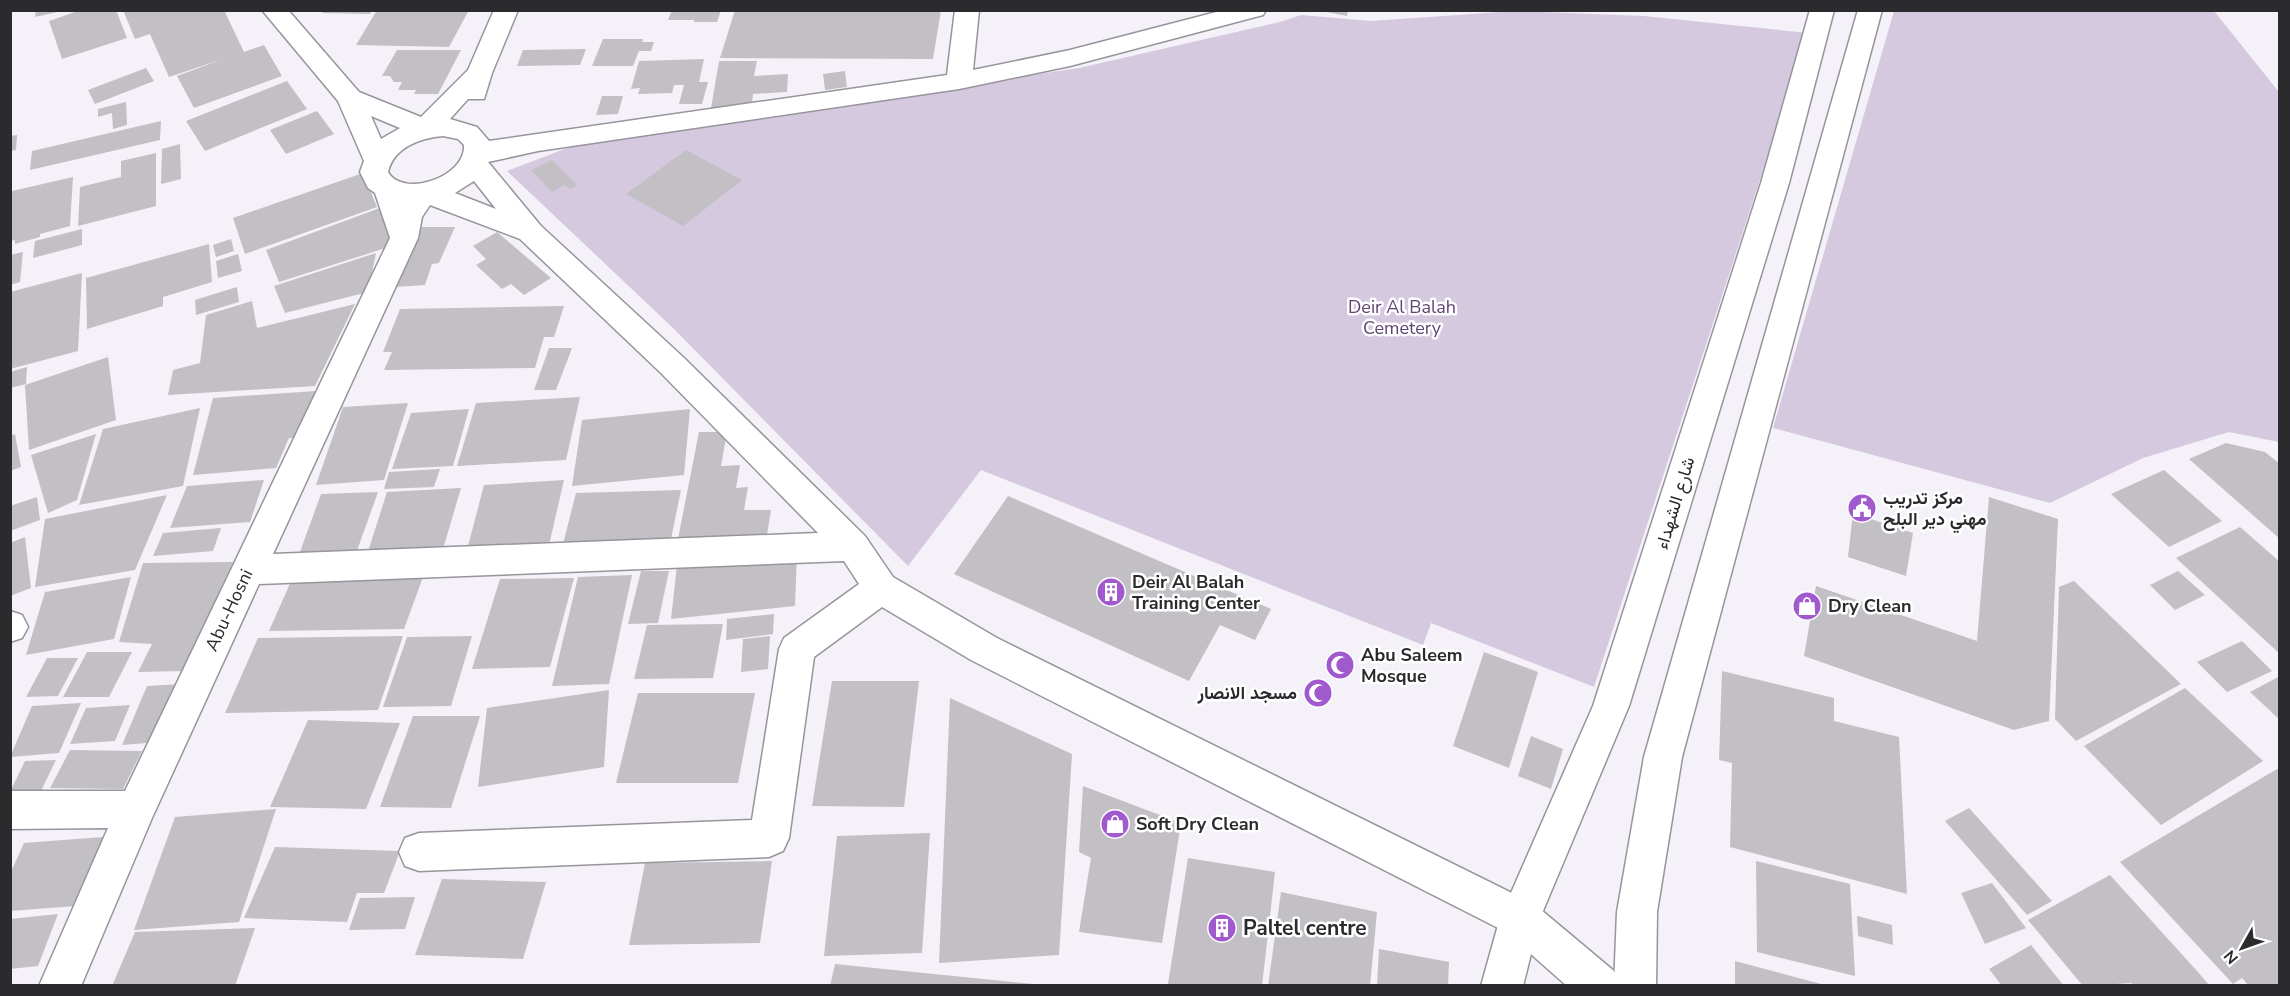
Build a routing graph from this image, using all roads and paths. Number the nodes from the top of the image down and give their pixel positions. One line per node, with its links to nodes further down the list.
1 (274, 10): 9 (street)
2 (506, 10): 7 (street)
3 (967, 10): 8 (street)
4 (1254, 10): 8 (street)
5 (1822, 10): 23 (street, شارع الشهداء)
6 (1870, 10): 27 (street)
7 (479, 73): 10 (street); 11 (street)
8 (959, 81): 11 (street)
9 (350, 98): 10 (street); 12 (street)
10 (425, 129): 11 (street); 12 (street)
11 (474, 150): 14 (street); 15 (street)
12 (377, 161): 13 (street)
13 (387, 188): 14 (street); 16 (street)
14 (424, 192): 15 (street); 16 (street, Abu-Hosni)
15 (531, 233): 17 (street)
16 (404, 238): 18 (street, Abu-Hosni)
17 (852, 546): 18 (street); 19 (street)
18 (248, 570): 20 (street, Abu-Hosni)
19 (881, 588): 22 (street); 23 (street)
20 (136, 809): 21 (street); 24 (street, Abu-Hosni)
21 (10, 810)
22 (419, 852)
23 (1520, 918): 25 (street, شارع الشهداء); 26 (street)
24 (60, 986)
25 (1503, 986)
26 (1599, 986)
27 (1635, 986)

